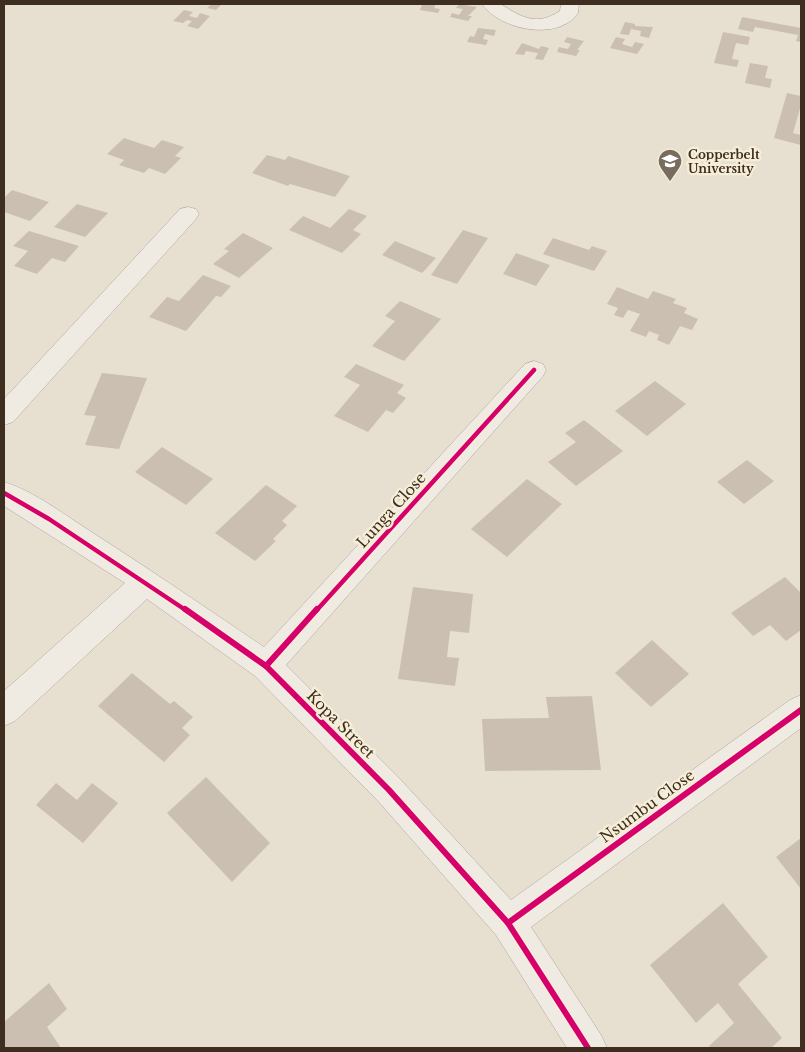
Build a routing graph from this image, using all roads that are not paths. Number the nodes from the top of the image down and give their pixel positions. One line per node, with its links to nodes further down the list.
1 (491, 4): 2 (street)
2 (570, 4)
3 (188, 214): 5 (street)
4 (534, 370): 8 (street, Lunga Close)
5 (4, 415)
6 (4, 493): 7 (street, Kopa Street)
7 (146, 582): 8 (street, Kopa Street); 10 (street)
8 (266, 666): 11 (street, Kopa Street)
9 (801, 710): 11 (street, Nsumbu Close)
10 (4, 711)
11 (508, 923): 12 (street, Kopa Street)
12 (588, 1048)

